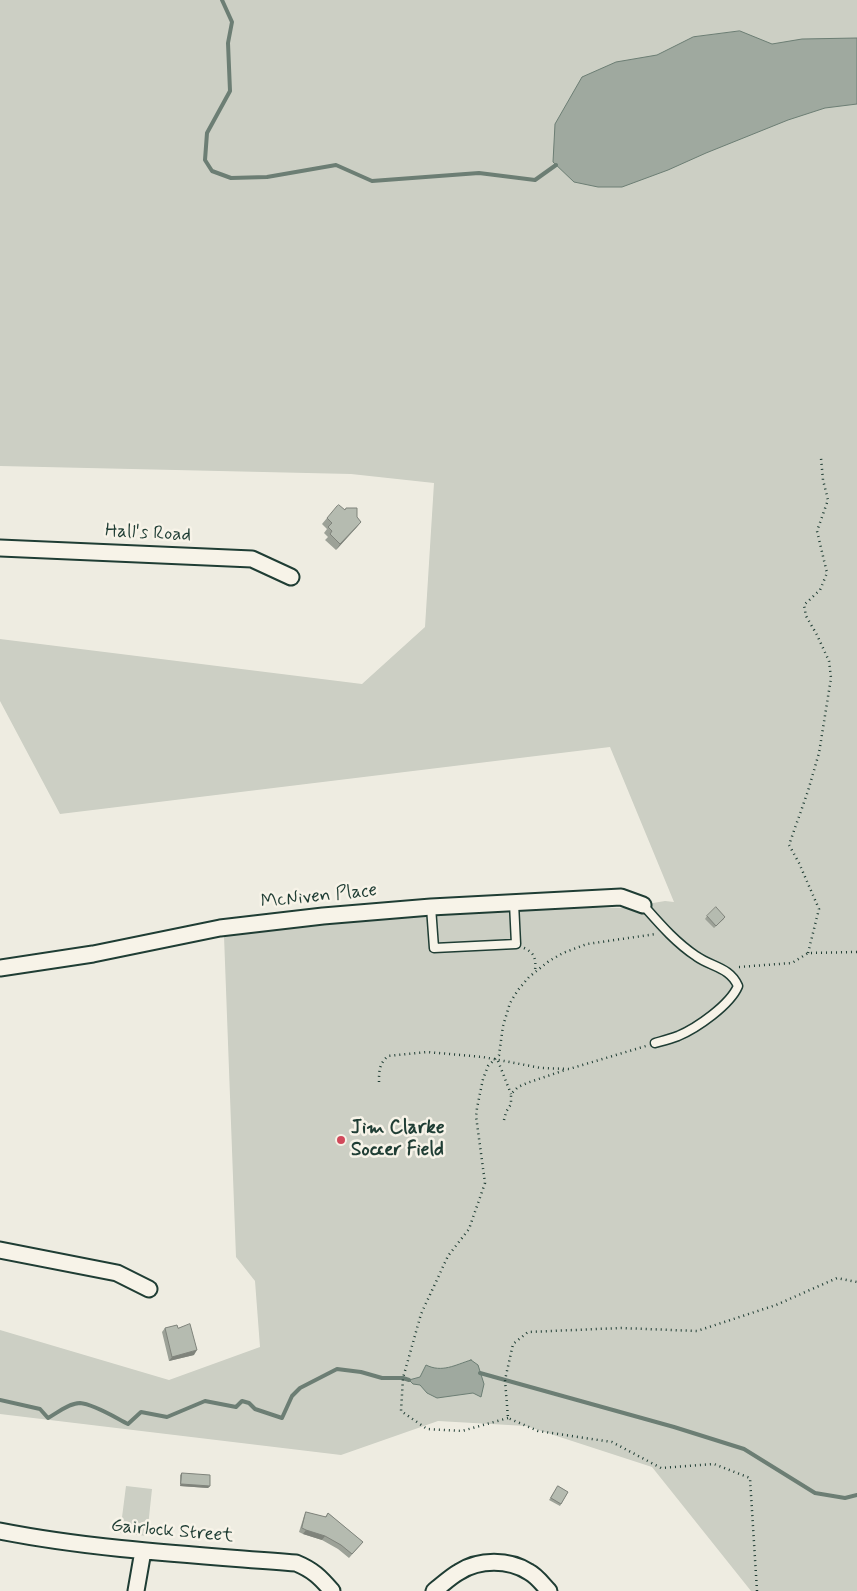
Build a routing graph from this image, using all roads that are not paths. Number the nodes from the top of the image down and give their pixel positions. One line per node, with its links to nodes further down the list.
1 (0, 548): 2 (street, Hall's Road)
2 (291, 577)
3 (514, 903): 4 (street, McNiven Place); 5 (street, McNiven Place); 5 (lane)
4 (643, 905): 7 (lane)
5 (431, 908): 6 (street, McNiven Place)
6 (1, 965)
7 (655, 1043)
8 (0, 1250): 9 (street)
9 (149, 1289)
10 (0, 1531): 11 (street, Gairlock Street)
11 (143, 1550): 12 (street); 13 (street, Gairlock Street)
12 (136, 1591)
13 (332, 1591)
14 (434, 1591): 15 (street)
15 (548, 1591)

